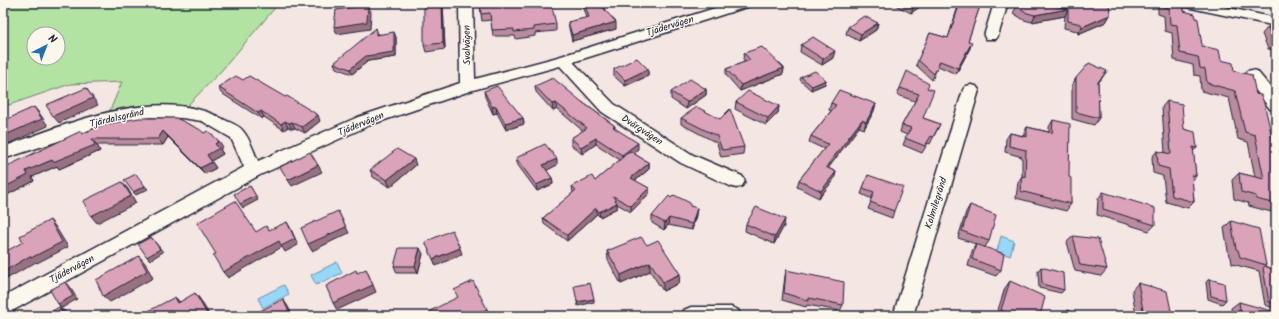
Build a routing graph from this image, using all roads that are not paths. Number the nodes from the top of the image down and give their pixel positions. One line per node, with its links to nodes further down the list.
1 (466, 3): 9 (street, Svalvägen)
2 (745, 3): 7 (street, Tjädervägen)
3 (1001, 3): 6 (street)
4 (1186, 3): 5 (street)
5 (1276, 22)
6 (991, 36)
7 (562, 60): 9 (street, Tjädervägen); 14 (street, Dvärgvägen)
8 (1252, 75): 11 (street)
9 (468, 86): 13 (street, Tjädervägen)
10 (971, 90): 18 (street, Kolmilegränd)
11 (1276, 105)
12 (3, 153): 13 (street, Tjärdalsgränd)
13 (254, 170): 15 (street, Tjädervägen)
14 (736, 181)
15 (3, 307)
16 (691, 316): 17 (street)
17 (731, 316)
18 (902, 316)

